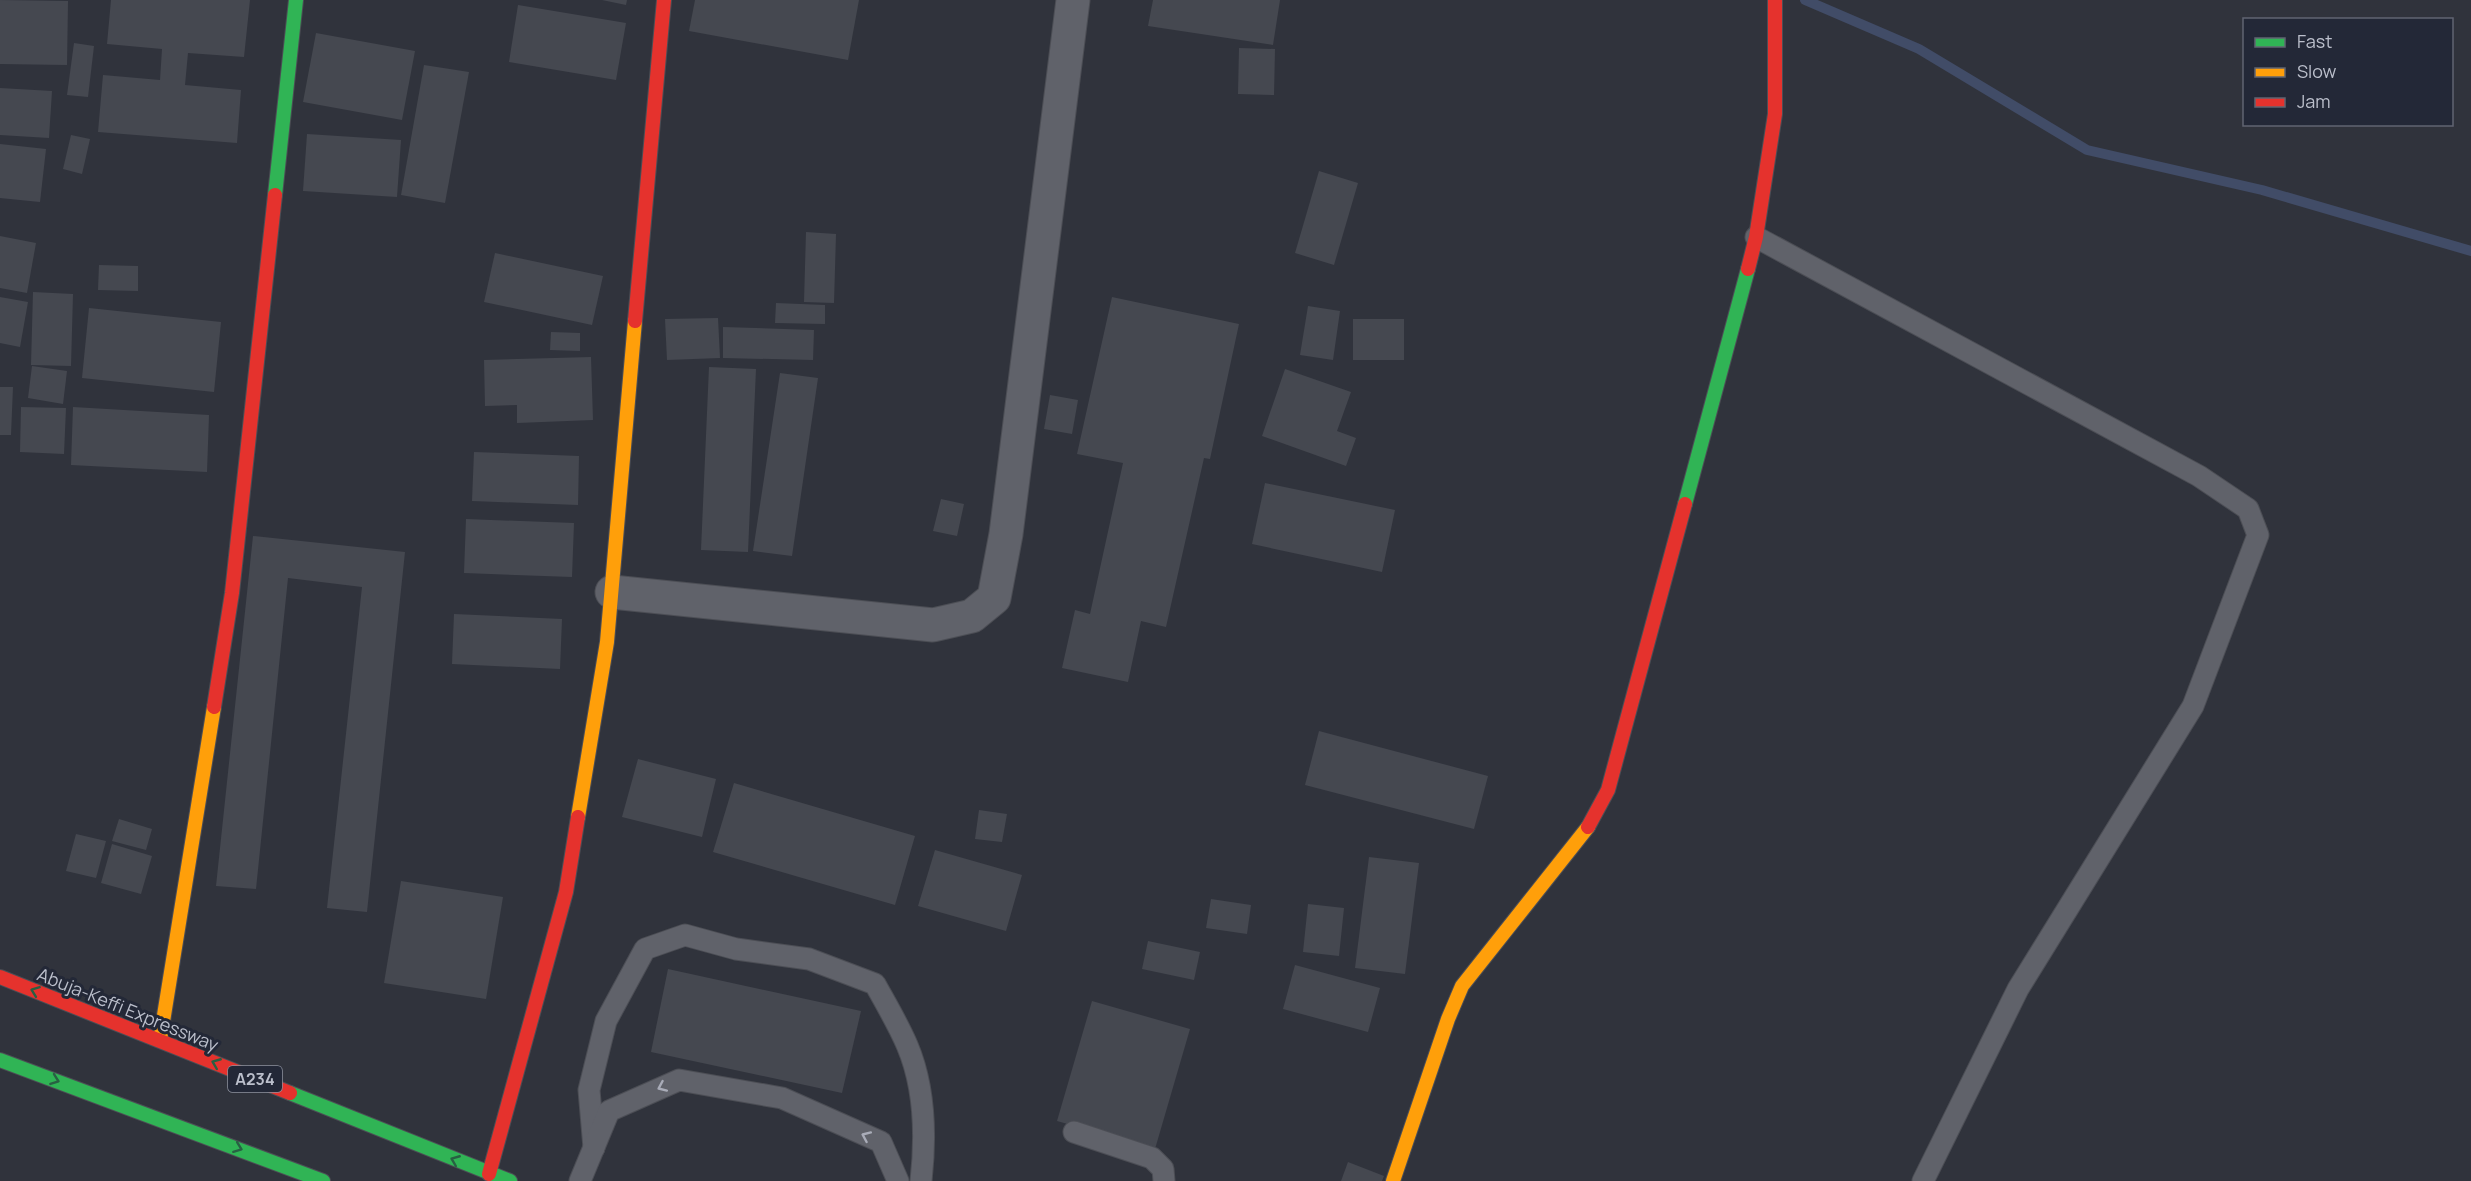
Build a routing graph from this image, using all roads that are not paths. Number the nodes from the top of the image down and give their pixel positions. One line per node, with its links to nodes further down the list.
1 (296, 0): 8 (main road)
2 (664, 0): 6 (main road)
3 (1073, 0): 6 (street)
4 (1775, 0): 5 (main road)
5 (1756, 237): 19 (main road); 20 (lane)
6 (612, 592): 12 (main road)
7 (0, 977): 8 (main road, Abuja-Keffi Expressway / A234, one-way to 7)
8 (160, 1040): 12 (main road, Abuja-Keffi Expressway / A234, one-way to 8)
9 (0, 1060): 13 (main road, one-way to 13)
10 (1074, 1132): 18 (lane)
11 (594, 1148): 15 (lane); 16 (lane, one-way to 11); 17 (lane)
12 (489, 1174): 14 (main road, Abuja-Keffi Expressway / A234)
13 (310, 1179)
14 (510, 1181)
15 (580, 1181)
16 (898, 1181)
17 (921, 1181)
18 (1164, 1181)
19 (1393, 1181)
20 (1923, 1181)

